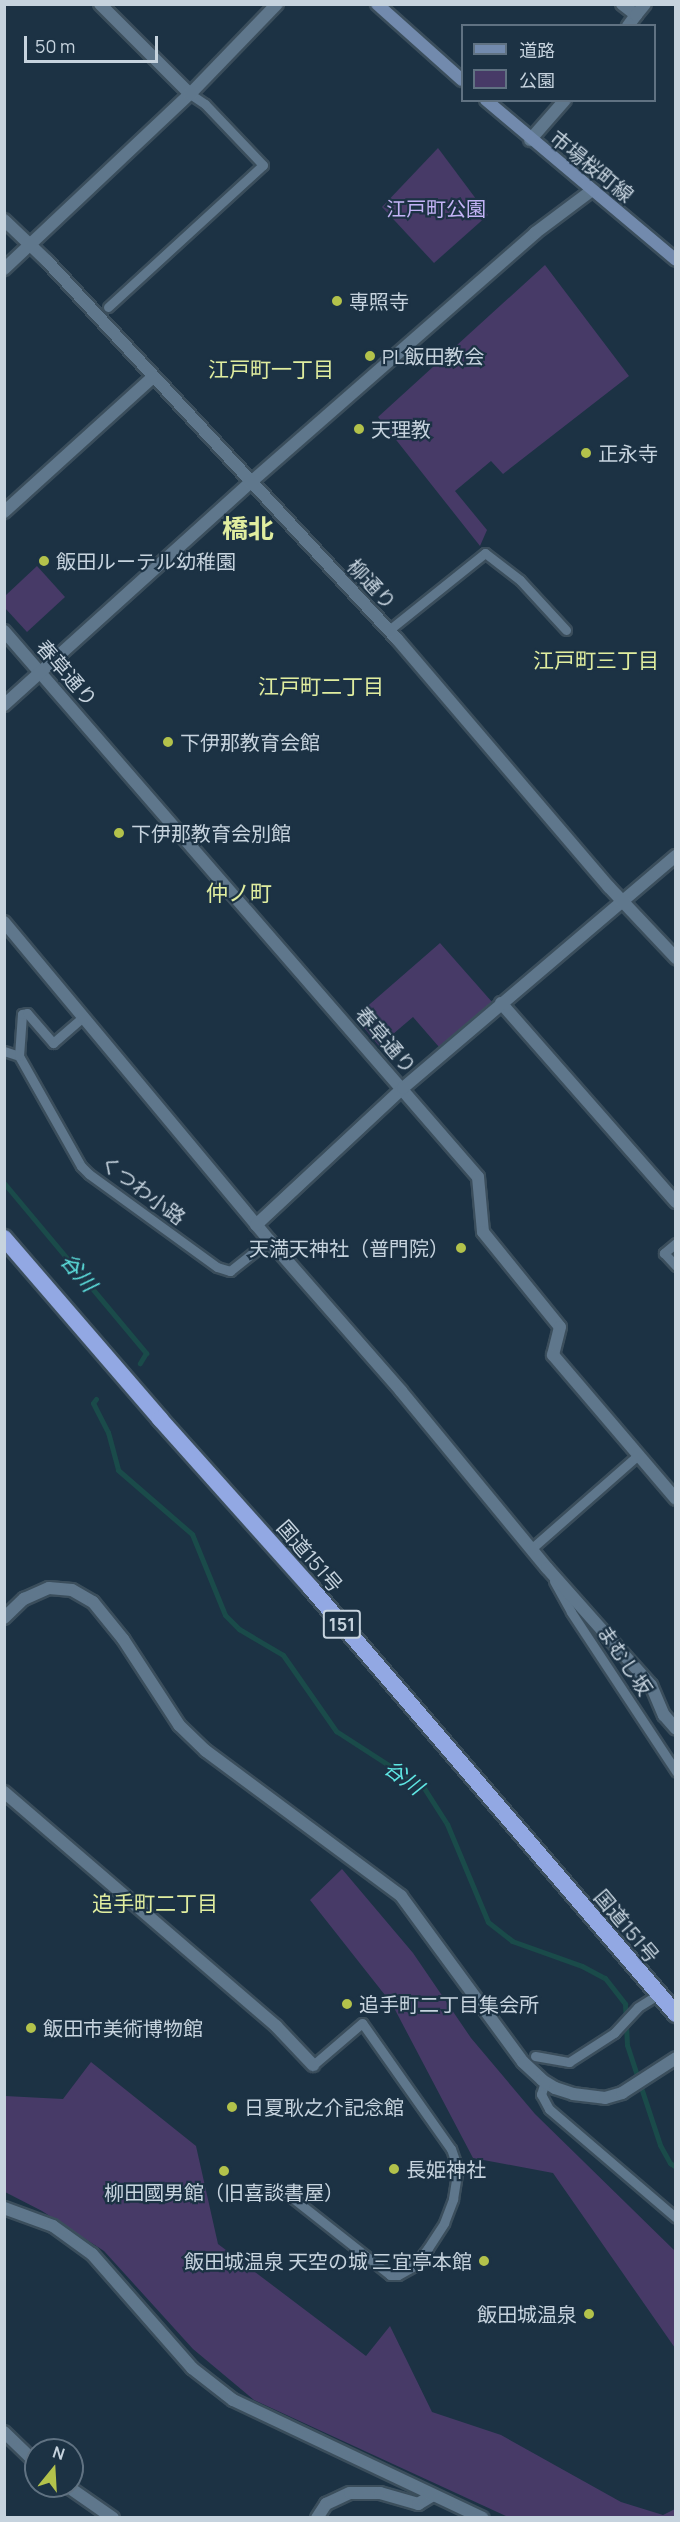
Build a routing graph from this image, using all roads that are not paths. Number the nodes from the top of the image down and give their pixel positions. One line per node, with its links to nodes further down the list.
1 (100, 4): 8 (street)
2 (277, 4): 8 (street)
3 (377, 4): 7 (main road)
4 (622, 4): 6 (street)
5 (645, 4): 6 (street)
6 (632, 20)
7 (461, 79)
8 (190, 94): 14 (street); 17 (lane)
9 (488, 102): 11 (main road, 市場桜町線)
10 (563, 102): 11 (street)
11 (530, 140): 12 (main road, 市場桜町線)
12 (591, 191): 15 (main road, 市場桜町線); 19 (street)
13 (4, 220): 14 (street, 柳通り)
14 (29, 246): 16 (street); 18 (street, 柳通り)
15 (675, 260)
16 (4, 269)
17 (108, 308)
18 (153, 377): 19 (street, 柳通り); 20 (street)
19 (251, 482): 21 (street, 柳通り); 24 (street)
20 (4, 512)
21 (389, 630): 22 (lane); 27 (street, 柳通り)
22 (566, 630)
23 (4, 631): 24 (street, 春草通り)
24 (41, 673): 25 (street); 34 (street, 春草通り)
25 (4, 705)
26 (675, 856): 27 (street)
27 (622, 900): 29 (street, 柳通り); 30 (street)
28 (4, 922): 31 (street)
29 (675, 958)
30 (501, 1003): 34 (street); 35 (street)
31 (82, 1018): 33 (lane); 36 (street)
32 (4, 1051): 33 (lane)
33 (19, 1056): 38 (lane, くつわ小路)
34 (403, 1088): 36 (street); 41 (street, 春草通り)
35 (675, 1202)
36 (256, 1225): 38 (street)
37 (4, 1238): 49 (highway, 国道151号 / 151)
38 (269, 1240): 43 (street)
39 (675, 1243): 40 (lane)
40 (675, 1266)
41 (638, 1455): 42 (street, 春草通り); 43 (lane)
42 (675, 1499)
43 (531, 1549): 44 (street)
44 (547, 1568): 46 (street); 47 (lane, まむし坂)
45 (4, 1617): 54 (street)
46 (675, 1729)
47 (675, 1772)
48 (4, 1792): 53 (street)
49 (657, 1995): 50 (highway, 国道151号 / 151); 51 (lane)
50 (675, 2014)
51 (535, 2056)
52 (675, 2058): 54 (street)
53 (313, 2065): 55 (lane)
54 (545, 2082): 57 (lane)
55 (285, 2192)
56 (4, 2208): 60 (street)
57 (675, 2218)
58 (4, 2432): 59 (street)
59 (24, 2451)
60 (433, 2495): 63 (street); 64 (street)
61 (84, 2497): 62 (street)
62 (113, 2517)
63 (317, 2517)
64 (483, 2517)

